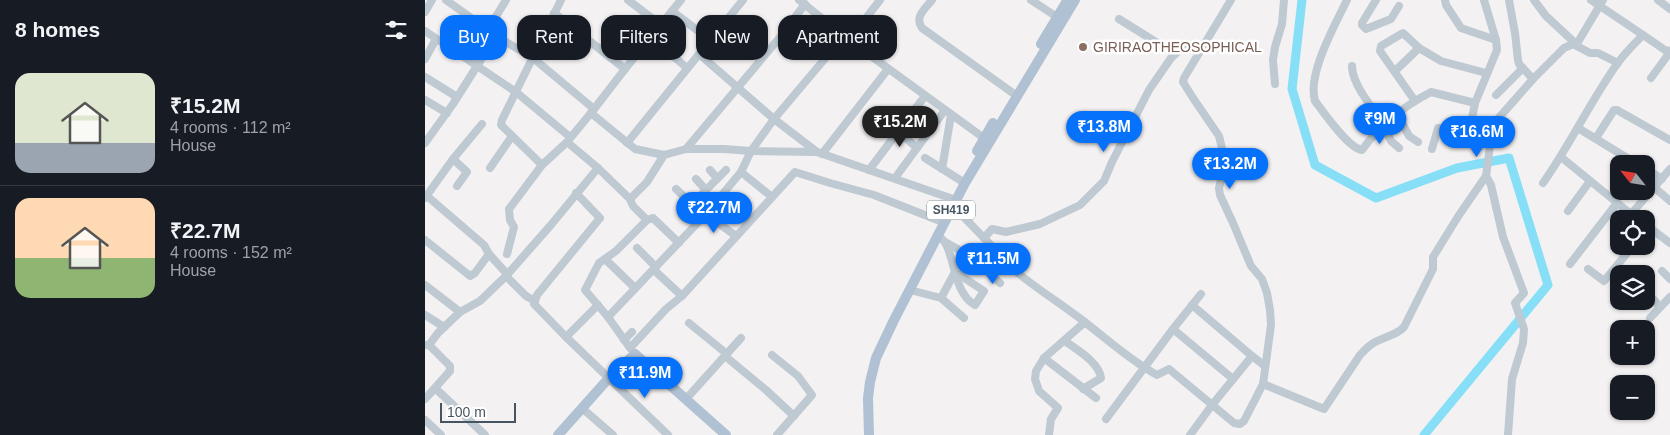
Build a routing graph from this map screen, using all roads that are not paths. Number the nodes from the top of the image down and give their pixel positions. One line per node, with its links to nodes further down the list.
1 (432, 0): 28 (street)
2 (445, 0): 30 (street)
3 (506, 0): 31 (street)
4 (561, 0): 29 (street)
5 (629, 0): 32 (street)
6 (681, 0): 27 (street)
7 (743, 0): 34 (street)
8 (880, 0): 36 (street)
9 (1031, 0): 37 (street)
10 (1068, 0): 37 (main road, SH419)
11 (1075, 0): 74 (main road, SH419)
12 (1231, 0): 45 (street)
13 (1284, 0): 71 (street)
14 (1347, 0): 87 (street)
15 (1375, 0): 25 (street)
16 (1445, 0): 43 (street)
17 (1485, 0): 43 (street)
18 (1509, 0): 63 (street)
19 (1534, 0): 44 (street)
20 (1591, 0): 24 (street)
21 (1658, 0): 26 (street)
22 (930, 1): 74 (street)
23 (806, 3): 35 (street); 72 (street)
24 (1602, 3): 41 (street); 44 (street)
25 (1399, 6)
26 (1670, 9)
27 (672, 10): 33 (street); 39 (street)
28 (425, 12)
29 (554, 13): 64 (street)
30 (466, 15)
31 (497, 15)
32 (648, 15)
33 (668, 15)
34 (731, 15)
35 (820, 15)
36 (867, 15)
37 (1057, 17): 74 (main road, SH419)
38 (1119, 19): 48 (street)
39 (696, 29)
40 (425, 31): 42 (street)
41 (1643, 35): 47 (street); 59 (street)
42 (436, 39): 49 (street); 60 (street)
43 (1496, 40): 67 (street)
44 (1574, 43): 59 (street); 70 (street)
45 (1203, 46): 48 (street); 197 (street)
46 (1419, 48): 66 (street); 66 (street); 67 (street)
47 (1670, 51): 69 (street)
48 (1175, 54): 149 (street)
49 (425, 58)
50 (696, 58): 62 (street)
51 (480, 60): 60 (street)
52 (532, 60): 73 (street)
53 (535, 60): 81 (street)
54 (632, 60): 64 (street)
55 (678, 60): 62 (street)
56 (706, 60): 72 (street)
57 (826, 60): 85 (street)
58 (876, 60): 65 (street)
59 (1618, 63): 88 (street)
60 (477, 65): 73 (street); 77 (street)
61 (1352, 66): 87 (street)
62 (687, 68): 99 (street)
63 (1523, 68): 70 (street); 75 (street)
64 (625, 69): 81 (street)
65 (888, 69): 76 (street); 105 (street)
66 (1395, 71): 79 (street)
67 (1487, 73): 80 (street)
68 (425, 77): 77 (street)
69 (1651, 78)
70 (1533, 79): 96 (street)
71 (1275, 84)
72 (737, 87): 85 (street); 102 (street)
73 (516, 92): 91 (street); 93 (street)
74 (1014, 94): 94 (main road, SH419)
75 (1496, 95)
76 (925, 96): 83 (street); 89 (street)
77 (457, 97): 82 (street)
78 (425, 100): 82 (street)
79 (1415, 101): 80 (street); 84 (street)
80 (1475, 103): 90 (street)
81 (593, 111): 93 (street); 99 (street)
82 (447, 113): 98 (street)
83 (948, 113): 94 (street); 100 (street); 114 (street)
84 (1397, 114): 87 (street); 97 (street)
85 (774, 119): 104 (street); 105 (street)
86 (482, 124): 110 (street)
87 (1384, 124): 101 (street)
88 (1578, 128): 92 (street); 109 (street)
89 (898, 132): 100 (street); 118 (street)
90 (1471, 133): 96 (street); 103 (street)
91 (512, 136): 111 (street); 112 (street)
92 (1596, 138): 95 (street); 107 (street)
93 (569, 139): 111 (street); 113 (street)
94 (987, 140): 126 (main road, SH419); 137 (main road, SH419)
95 (1670, 140)
96 (1491, 141): 121 (street)
97 (1418, 142)
98 (425, 143)
99 (627, 143): 106 (street)
100 (917, 148): 123 (street)
101 (1399, 148)
102 (686, 149): 104 (street); 106 (street)
103 (1432, 149)
104 (751, 151): 105 (street); 119 (street)
105 (819, 153): 118 (street)
106 (664, 155): 136 (street)
107 (1623, 155)
108 (925, 158): 114 (street)
109 (1561, 158): 127 (street); 128 (street)
110 (453, 159): 129 (street); 134 (street)
111 (542, 165): 155 (street)
112 (490, 168)
113 (598, 168): 133 (street); 136 (street)
114 (942, 169): 126 (street)
115 (1670, 169): 125 (street)
116 (711, 170): 122 (street)
117 (725, 170): 122 (street)
118 (869, 170): 123 (street)
119 (741, 172): 135 (street); 143 (street)
120 (1655, 175): 125 (street)
121 (1485, 176): 201 (street); 223 (street)
122 (717, 178): 132 (street)
123 (895, 178): 137 (street)
124 (696, 179): 132 (street)
125 (1662, 179): 130 (street)
126 (960, 180): 137 (main road, SH419)
127 (1590, 182): 139 (street); 142 (street)
128 (1543, 183)
129 (457, 186)
130 (1655, 188): 138 (street)
131 (676, 189): 140 (street)
132 (706, 190): 140 (street)
133 (576, 193): 162 (street); 172 (street)
134 (426, 197): 154 (street)
135 (772, 197): 145 (street); 147 (street)
136 (630, 199): 144 (street)
137 (953, 201): 145 (main road, SH419); 148 (main road, SH419); 149 (street)
138 (1670, 201)
139 (1617, 203): 141 (street); 158 (street)
140 (692, 204): 143 (street)
141 (1626, 210)
142 (1568, 212)
143 (706, 214): 147 (street); 151 (street)
144 (647, 220): 151 (street); 157 (street)
145 (940, 221): 219 (main road, SH419)
146 (1655, 233): 152 (street)
147 (736, 236): 169 (street)
148 (941, 238): 164 (street); 167 (main road, SH419); 171 (street)
149 (984, 238): 182 (street)
150 (425, 240): 154 (street)
151 (679, 242): 159 (street)
152 (1670, 243)
153 (637, 248): 159 (street)
154 (489, 254): 162 (street)
155 (507, 254)
156 (1626, 255): 160 (street)
157 (605, 259): 166 (street); 174 (street)
158 (1570, 264)
159 (655, 268): 166 (street); 169 (street)
160 (1588, 269)
161 (1662, 271): 163 (street)
162 (507, 275): 172 (street); 177 (street)
163 (1670, 279)
164 (1000, 284)
165 (425, 285): 177 (street)
166 (635, 288): 179 (street)
167 (910, 290): 171 (street); 220 (main road, SH419)
168 (1201, 294): 175 (street)
169 (682, 296): 192 (street)
170 (1670, 297): 176 (street)
171 (941, 298): 180 (street)
172 (535, 301): 187 (street)
173 (1655, 301): 176 (street)
174 (598, 305): 179 (street); 187 (street)
175 (1192, 305): 185 (street); 195 (street)
176 (1660, 307): 181 (street)
177 (461, 312): 184 (street)
178 (425, 315): 184 (street)
179 (608, 317): 189 (street)
180 (964, 318)
181 (1650, 318)
182 (1085, 322): 190 (street); 198 (street)
183 (689, 323): 193 (street)
184 (444, 327): 191 (street)
185 (1173, 329): 198 (street); 199 (street)
186 (632, 332): 189 (street)
187 (566, 337): 200 (street)
188 (741, 338): 193 (street)
189 (624, 340): 192 (street)
190 (1065, 341): 196 (street); 203 (street)
191 (427, 345): 202 (street)
192 (632, 351): 200 (main road); 206 (main road)
193 (726, 355): 206 (street); 209 (street)
194 (772, 355): 209 (street)
195 (1252, 356): 197 (street); 199 (street)
196 (1044, 358): 203 (street); 221 (street)
197 (1265, 366): 201 (street)
198 (1143, 368): 207 (street); 211 (street)
199 (1233, 379): 207 (street)
200 (608, 380): 208 (main road); 216 (street)
201 (1263, 384): 207 (street)
202 (435, 388): 205 (street); 214 (street)
203 (1083, 389): 204 (street)
204 (1096, 398)
205 (425, 399)
206 (686, 399): 217 (main road)
207 (1212, 405): 222 (street)
208 (583, 409): 212 (main road); 215 (street)
209 (794, 416): 218 (street)
210 (425, 420): 213 (street)
211 (1106, 420)
212 (560, 434)
213 (441, 435)
214 (485, 435)
215 (613, 435)
216 (668, 435)
217 (726, 435)
218 (777, 435)
219 (863, 435)
220 (869, 435)
221 (1049, 435)
222 (1190, 435)
223 (1508, 435)

